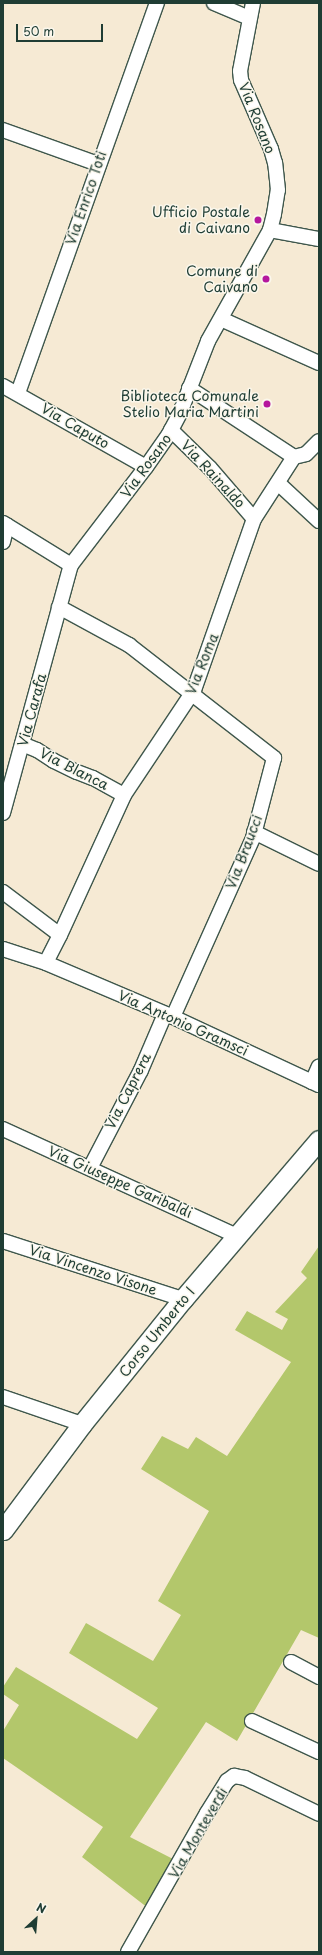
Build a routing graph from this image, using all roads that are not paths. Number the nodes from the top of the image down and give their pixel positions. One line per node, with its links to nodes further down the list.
1 (157, 3): 6 (street, Via Enrico Toti)
2 (214, 3): 4 (street)
3 (253, 3): 4 (street, Via Rosano)
4 (249, 18): 7 (street, Via Rosano)
5 (3, 130): 6 (street)
6 (98, 164): 13 (street, Via Enrico Toti)
7 (270, 230): 8 (street); 9 (street, Via Rosano)
8 (319, 239)
9 (221, 319): 10 (street); 12 (street, Via Rosano)
10 (319, 363)
11 (3, 386): 13 (street, Via Caputo)
12 (189, 388): 14 (street, Via Rosano); 16 (street)
13 (18, 393): 17 (street, Via Caputo)
14 (171, 430): 17 (street, Via Rosano); 19 (street, Via Rainaldo)
15 (318, 447): 16 (street)
16 (294, 457): 18 (street, Via Roma)
17 (146, 467): 23 (street, Via Rosano)
18 (278, 483): 19 (street, Via Roma); 20 (street)
19 (254, 520): 25 (street, Via Roma)
20 (319, 521)
21 (5, 524): 22 (street); 23 (street)
22 (3, 542)
23 (71, 565): 24 (street, Via Rosano)
24 (59, 607): 25 (street); 26 (street, Via Carafa)
25 (191, 695): 27 (street, Via Roma); 29 (street, Via Braucci)
26 (22, 744): 27 (street, Via Blanca); 28 (street, Via Carafa)
27 (124, 795): 32 (street, Via Roma)
28 (3, 813)
29 (254, 832): 30 (street); 35 (street, Via Braucci)
30 (319, 864)
31 (3, 892): 32 (street)
32 (60, 935): 34 (street, Via Roma)
33 (3, 949): 34 (street, Via Antonio Gramsci)
34 (46, 963): 35 (street, Via Antonio Gramsci)
35 (169, 1016): 37 (street, Via Antonio Gramsci); 40 (street, Via Caprera)
36 (319, 1066): 37 (street)
37 (316, 1083)
38 (3, 1129): 40 (street, Via Giuseppe Garibaldi)
39 (319, 1140): 41 (main road, Corso Umberto I)
40 (90, 1168): 41 (street, Via Giuseppe Garibaldi)
41 (237, 1236): 43 (main road, Corso Umberto I)
42 (3, 1241): 43 (street, Via Vincenzo Visone)
43 (183, 1299): 45 (main road, Corso Umberto I)
44 (3, 1397): 45 (street)
45 (82, 1424): 46 (main road, Corso Umberto I)
46 (3, 1530)
47 (291, 1662): 48 (street)
48 (319, 1677)
49 (252, 1721): 50 (street)
50 (319, 1752)
51 (319, 1814): 52 (street, Via Monteverdi)
52 (128, 1952)

